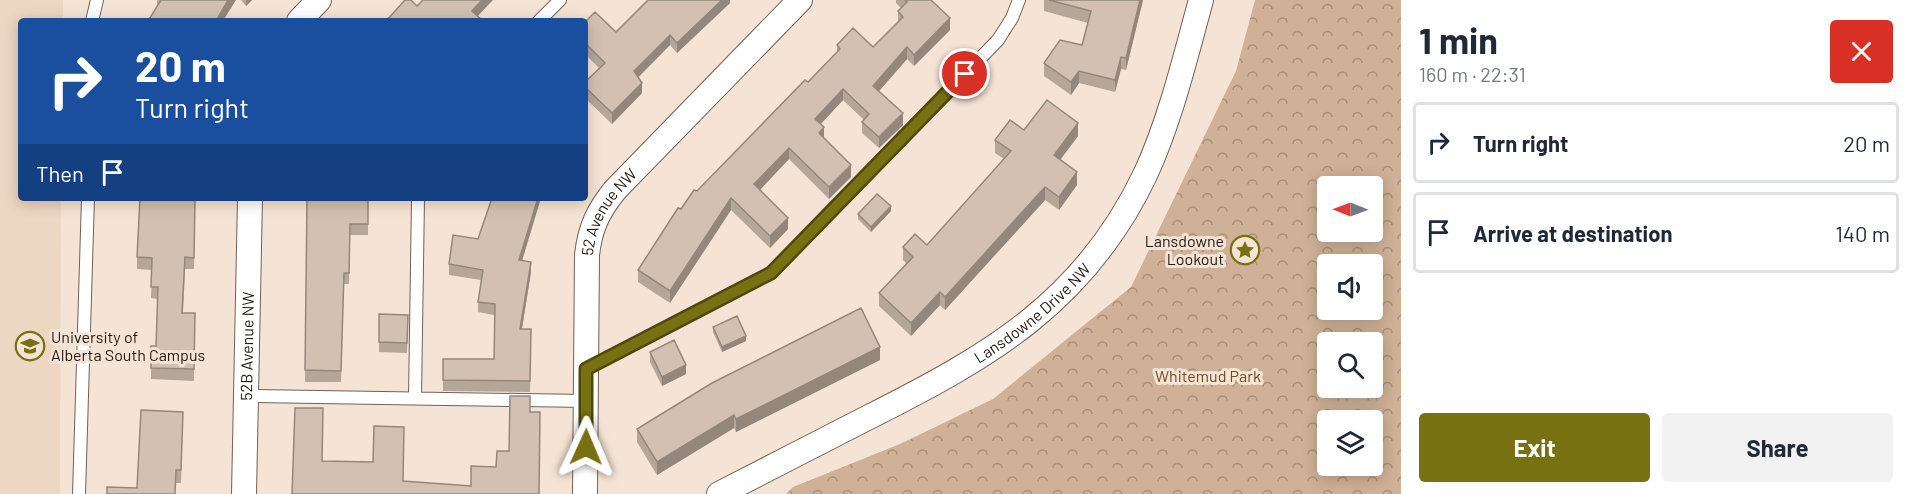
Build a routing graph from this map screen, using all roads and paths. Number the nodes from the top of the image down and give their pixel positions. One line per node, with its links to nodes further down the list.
1 (97, 0): 7 (lane)
2 (319, 0): 8 (street)
3 (560, 0): 9 (lane)
4 (800, 0): 13 (street, 52 Avenue NW)
5 (1019, 0): 13 (lane)
6 (1200, 0): 20 (street, Lansdowne Drive NW)
7 (93, 18)
8 (302, 18)
9 (542, 18)
10 (88, 201): 17 (lane)
11 (250, 201): 14 (street, 52B Avenue NW)
12 (418, 201): 15 (lane)
13 (586, 369): 16 (street, 52 Avenue NW)
14 (246, 396): 15 (lane); 18 (street, 52B Avenue NW)
15 (415, 398): 16 (lane)
16 (586, 401): 19 (street, 52 Avenue NW)
17 (79, 494)
18 (244, 494)
19 (585, 494)
20 (719, 494)

